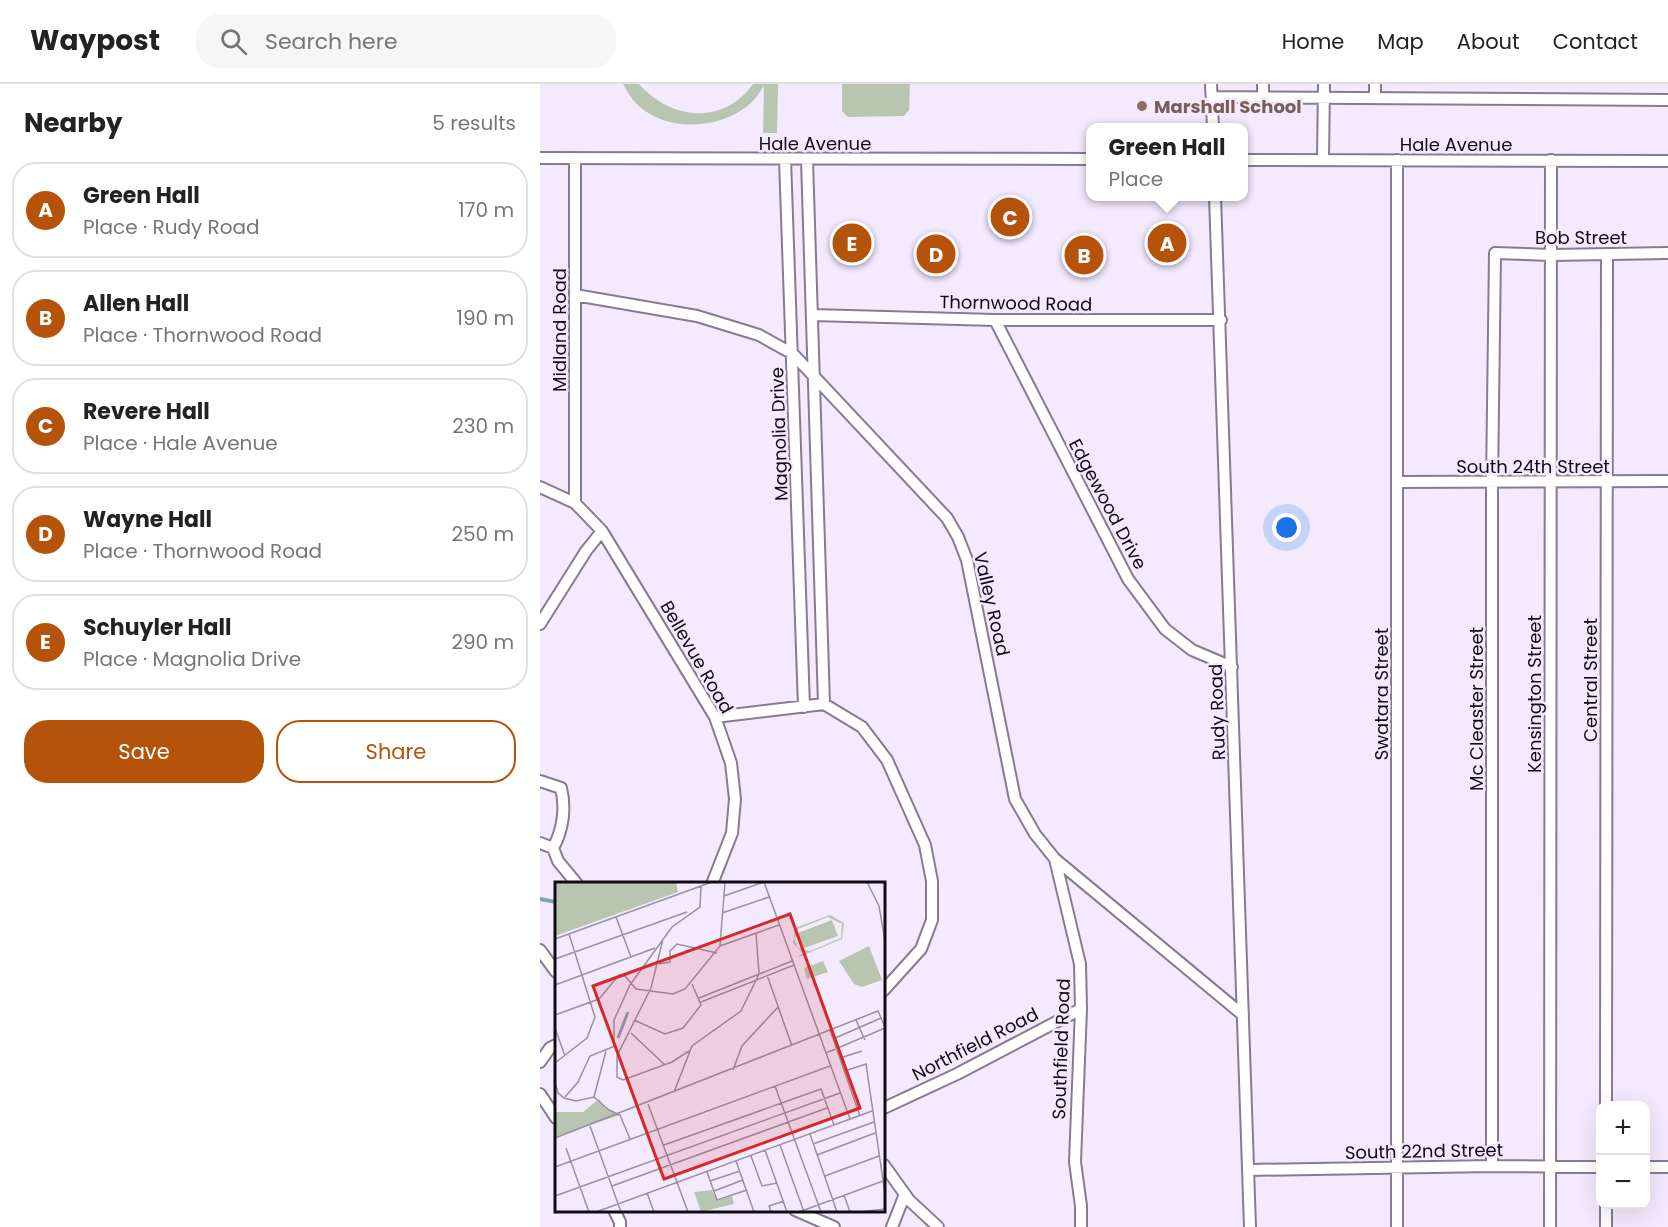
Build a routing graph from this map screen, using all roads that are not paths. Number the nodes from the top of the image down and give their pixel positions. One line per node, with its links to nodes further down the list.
1 (1211, 84): 5 (street)
2 (1263, 84): 6 (street)
3 (1324, 84): 7 (street)
4 (1375, 84): 8 (street)
5 (1212, 97): 6 (street); 10 (street)
6 (1263, 98): 7 (street)
7 (1324, 98): 8 (street); 17 (street)
8 (1374, 98): 9 (street)
9 (1668, 100)
10 (1213, 123)
11 (540, 158): 12 (street, Hale Avenue)
12 (575, 158): 13 (street, Hale Avenue); 26 (street, Midland Road)
13 (785, 159): 15 (street, Hale Avenue); 30 (street, Magnolia Drive)
14 (1086, 159): 15 (street, Hale Avenue)
15 (807, 160): 27 (street, Magnolia Drive)
16 (1248, 160): 17 (street, Hale Avenue)
17 (1323, 160): 18 (street, Hale Avenue)
18 (1397, 160): 19 (street, Hale Avenue); 33 (street, Swatara Street)
19 (1551, 160): 20 (street, Hale Avenue); 25 (street, Kensington Street)
20 (1668, 160)
21 (1215, 201): 29 (street, Rudy Road)
22 (1495, 253): 25 (street, Bob Street); 35 (street, Mc Cleaster Street)
23 (1668, 253): 24 (street, Bob Street)
24 (1607, 254): 25 (street, Bob Street); 34 (street, Central Street)
25 (1551, 255): 36 (street, Kensington Street)
26 (575, 295): 30 (street, Valley Road); 38 (street, Midland Road)
27 (812, 315): 28 (street, Thornwood Road); 31 (street, Magnolia Drive)
28 (995, 320): 29 (street, Thornwood Road); 41 (street, Edgewood Drive)
29 (1221, 320): 41 (street, Rudy Road)
30 (793, 354): 31 (street, Valley Road); 43 (street, Magnolia Drive)
31 (814, 377): 42 (street, Magnolia Drive); 48 (street, Valley Road)
32 (1668, 481): 34 (street, South 24th Street)
33 (1398, 482): 35 (street, South 24th Street); 68 (street, Swatara Street)
34 (1607, 482): 36 (street, South 24th Street); 59 (street, Central Street)
35 (1492, 483): 36 (street, South 24th Street); 63 (street, Mc Cleaster Street)
36 (1551, 483): 64 (street, Kensington Street)
37 (540, 487): 38 (street, Bellevue Road)
38 (575, 503): 39 (street, Bellevue Road)
39 (602, 531): 40 (street); 44 (street, Bellevue Road)
40 (540, 624)
41 (1232, 667): 55 (street, Rudy Road)
42 (824, 704): 43 (street); 53 (street)
43 (804, 707): 44 (street)
44 (715, 717): 50 (street, Bellevue Road)
45 (540, 781): 47 (street)
46 (540, 843): 47 (street)
47 (553, 848): 49 (street)
48 (1055, 859): 54 (street, Southfield Road); 55 (street, Valley Road)
49 (575, 882)
50 (713, 882)
51 (540, 950): 52 (street)
52 (555, 971)
53 (885, 989)
54 (1081, 1009): 60 (street, Northfield Road); 78 (street, Southfield Road)
55 (1243, 1015): 69 (street, Rudy Road)
56 (555, 1046): 57 (street)
57 (540, 1062)
58 (540, 1094): 61 (street)
59 (1606, 1101)
60 (885, 1108)
61 (555, 1116)
62 (885, 1166): 70 (street)
63 (1492, 1166): 64 (street, South 22nd Street); 68 (street, South 22nd Street)
64 (1550, 1167): 65 (street, South 22nd Street); 81 (street, Kensington Street)
65 (1596, 1167)
66 (1650, 1167): 67 (street)
67 (1668, 1167)
68 (1397, 1169): 69 (street, South 22nd Street); 80 (street, Swatara Street)
69 (1249, 1170): 79 (street, Rudy Road)
70 (905, 1194): 76 (street); 77 (street)
71 (1606, 1209): 82 (street)
72 (615, 1212): 74 (street)
73 (800, 1212): 75 (street)
74 (620, 1227)
75 (834, 1227)
76 (892, 1227)
77 (938, 1227)
78 (1081, 1227)
79 (1250, 1227)
80 (1397, 1227)
81 (1550, 1227)
82 (1606, 1227)

